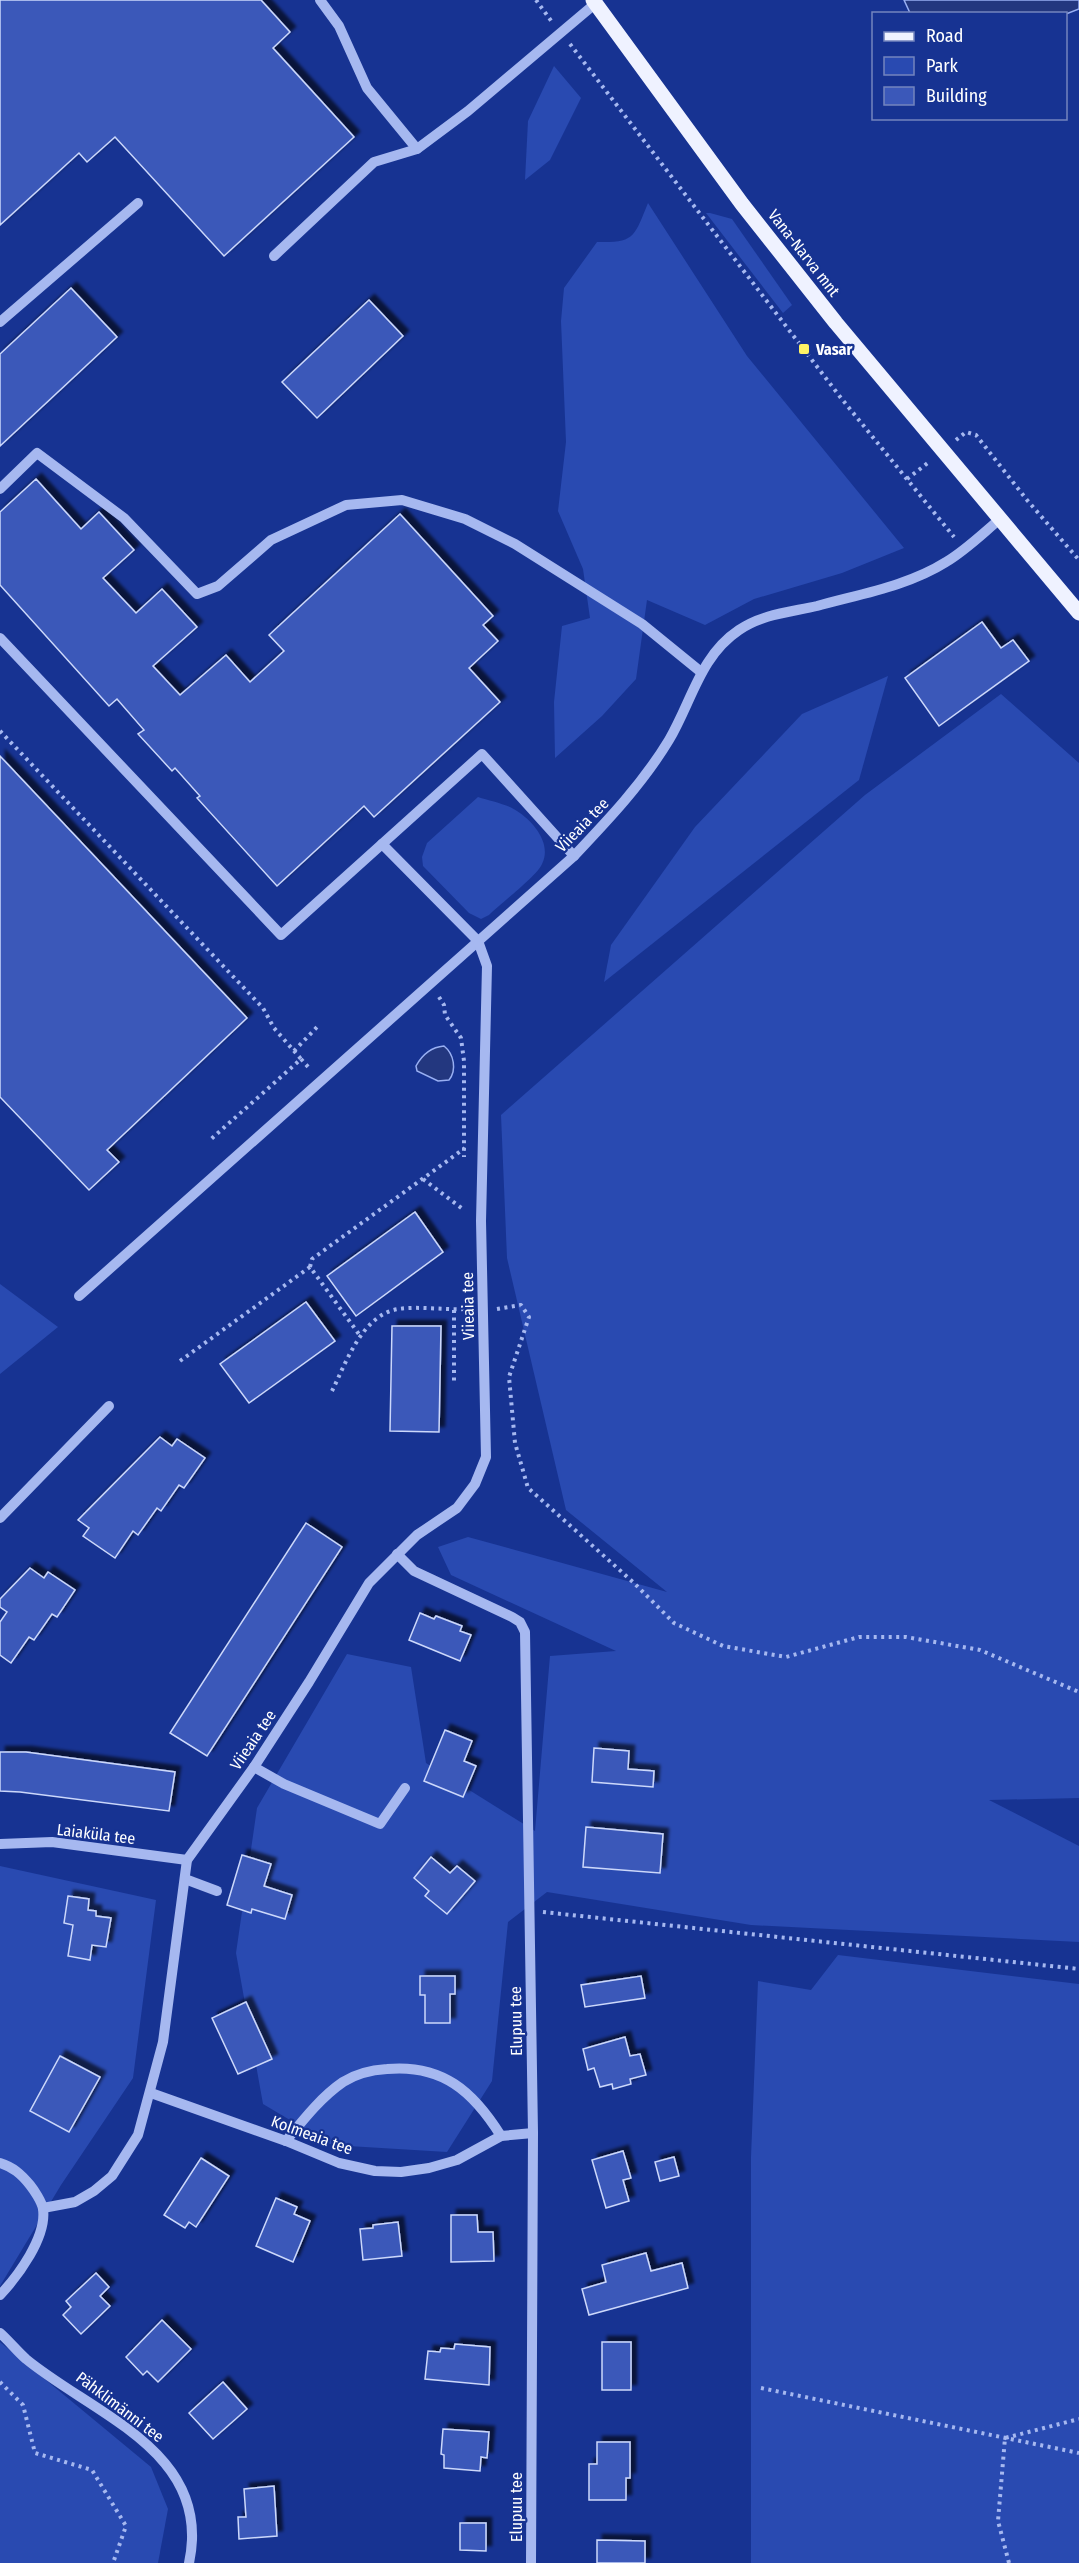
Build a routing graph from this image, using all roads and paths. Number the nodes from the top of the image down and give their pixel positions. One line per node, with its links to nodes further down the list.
1 (320, 0): 5 (street)
2 (536, 0): 4 (path)
3 (595, 2): 4 (street); 9 (main road, Vana-Narva mnt)
4 (560, 32): 5 (street); 10 (path)
5 (417, 149): 7 (street)
6 (138, 203): 8 (street)
7 (274, 256)
8 (0, 322)
9 (943, 451): 10 (path); 12 (main road, Vana-Narva mnt); 14 (path)
10 (906, 479): 13 (path)
11 (0, 489): 17 (street)
12 (1000, 519): 13 (street, Viieaia tee); 15 (main road, Vana-Narva mnt)
13 (964, 549): 17 (street, Viieaia tee)
14 (1079, 560)
15 (1079, 613)
16 (0, 639): 19 (street)
17 (701, 672): 20 (street, Viieaia tee)
18 (0, 731): 24 (path)
19 (382, 844): 20 (street); 21 (street)
20 (574, 856): 21 (street, Viieaia tee)
21 (478, 941): 22 (street); 37 (street, Viieaia tee)
22 (428, 983): 26 (path); 33 (street)
23 (318, 1026): 24 (path)
24 (294, 1051): 25 (path)
25 (208, 1141)
26 (465, 1148): 27 (path); 28 (path)
27 (465, 1159)
28 (423, 1179): 30 (path); 32 (path)
29 (464, 1200): 30 (path)
30 (464, 1210): 31 (path)
31 (464, 1221)
32 (310, 1267): 38 (path); 39 (path)
33 (79, 1296)
34 (465, 1298): 35 (path)
35 (465, 1309): 36 (path); 37 (path)
36 (454, 1310): 38 (path); 40 (path)
37 (478, 1313): 44 (street, Viieaia tee); 45 (path)
38 (361, 1337): 41 (path)
39 (180, 1361)
40 (454, 1382)
41 (332, 1391)
42 (109, 1406): 43 (street)
43 (0, 1518)
44 (397, 1554): 46 (street, Viieaia tee); 52 (street, Elupuu tee)
45 (1079, 1692)
46 (254, 1767): 47 (street); 49 (street, Viieaia tee)
47 (405, 1788)
48 (0, 1844): 49 (street, Laiaküla tee)
49 (187, 1860): 50 (street, Viieaia tee)
50 (185, 1879): 51 (street); 54 (street, Viieaia tee)
51 (217, 1891)
52 (529, 1910): 53 (path); 55 (street, Elupuu tee)
53 (1079, 1969)
54 (151, 2093): 57 (street, Kolmeaia tee); 59 (street, Viieaia tee)
55 (533, 2133): 56 (street, Kolmeaia tee); 69 (street, Elupuu tee)
56 (501, 2136): 57 (street, Kolmeaia tee); 57 (street)
57 (286, 2141)
58 (0, 2163): 59 (street)
59 (43, 2208): 60 (street)
60 (0, 2295)
61 (0, 2333): 68 (street, Pähklimänni tee)
62 (0, 2382): 67 (path)
63 (761, 2388): 65 (path)
64 (1079, 2419): 65 (path)
65 (1005, 2438): 66 (path); 70 (path)
66 (1079, 2453)
67 (113, 2563)
68 (189, 2563)
69 (531, 2563)
70 (1009, 2563)

